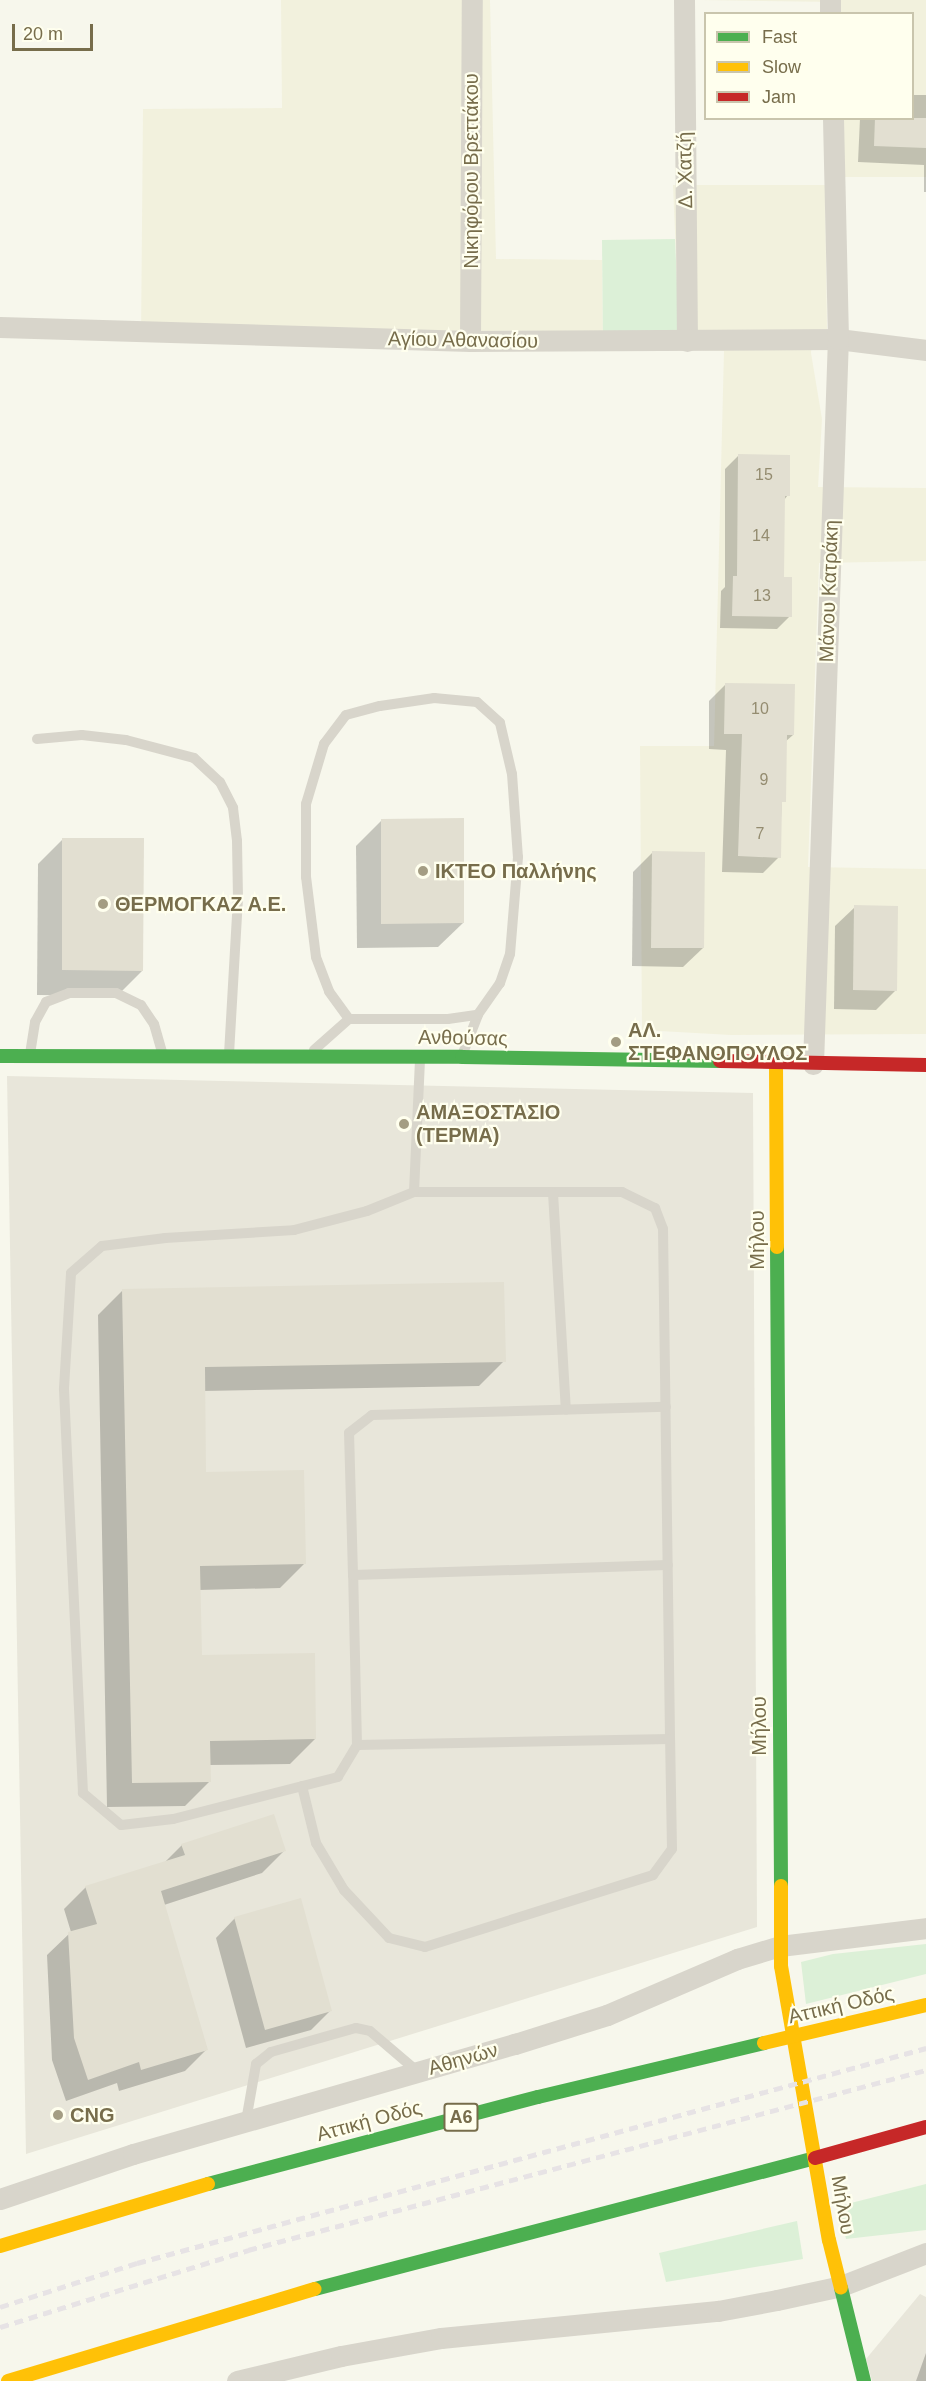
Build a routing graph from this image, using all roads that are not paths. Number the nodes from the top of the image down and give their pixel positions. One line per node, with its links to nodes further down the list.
1 (472, 0): 7 (street, Νικηφόρου Βρεττάκου)
2 (684, 0): 6 (street, Δ. Χατζή)
3 (833, 120): 5 (street, Μάνου Κατράκη)
4 (0, 327): 7 (street, Αγίου Αθανασίου)
5 (838, 339): 6 (street, Αγίου Αθανασίου); 8 (street, Αγίου Αθανασίου); 20 (street, Μάνου Κατράκη)
6 (687, 340): 7 (street, Αγίου Αθανασίου)
7 (470, 341)
8 (926, 350)
9 (37, 739): 13 (lane)
10 (478, 1015): 11 (lane); 11 (lane); 18 (lane)
11 (349, 1019): 16 (lane)
12 (163, 1055): 13 (main road, Ανθούσας); 15 (main road, Ανθούσας); 15 (lane)
13 (229, 1055): 16 (main road, Ανθούσας)
14 (0, 1056): 15 (main road, Ανθούσας)
15 (30, 1056)
16 (308, 1056): 17 (main road, Ανθούσας)
17 (420, 1057): 18 (main road, Ανθούσας); 22 (lane)
18 (462, 1057): 19 (main road, Ανθούσας)
19 (776, 1063): 20 (main road, Ανθούσας); 32 (main road, Μήλου)
20 (813, 1064): 21 (main road, Ανθούσας)
21 (926, 1065)
22 (414, 1192): 23 (lane); 30 (lane)
23 (553, 1193): 24 (lane); 25 (lane)
24 (666, 1407): 25 (lane); 26 (lane)
25 (566, 1410): 27 (lane)
26 (668, 1565): 27 (lane); 28 (lane)
27 (352, 1575): 29 (lane)
28 (670, 1739): 29 (lane); 30 (lane)
29 (357, 1745): 30 (lane)
30 (302, 1786)
31 (926, 1928): 32 (street, Αθηνών)
32 (780, 1956): 34 (street, Αθηνών); 40 (main road, Μήλου)
33 (926, 2005): 38 (main road, Αττική Οδός / Α6)
34 (418, 2072): 35 (street, Αθηνών); 35 (lane)
35 (246, 2121): 37 (street, Αθηνών)
36 (926, 2127): 41 (main road)
37 (0, 2199)
38 (0, 2246)
39 (926, 2253): 40 (street)
40 (841, 2286): 42 (street); 43 (main road, Μήλου)
41 (8, 2381)
42 (237, 2381)
43 (864, 2381)

